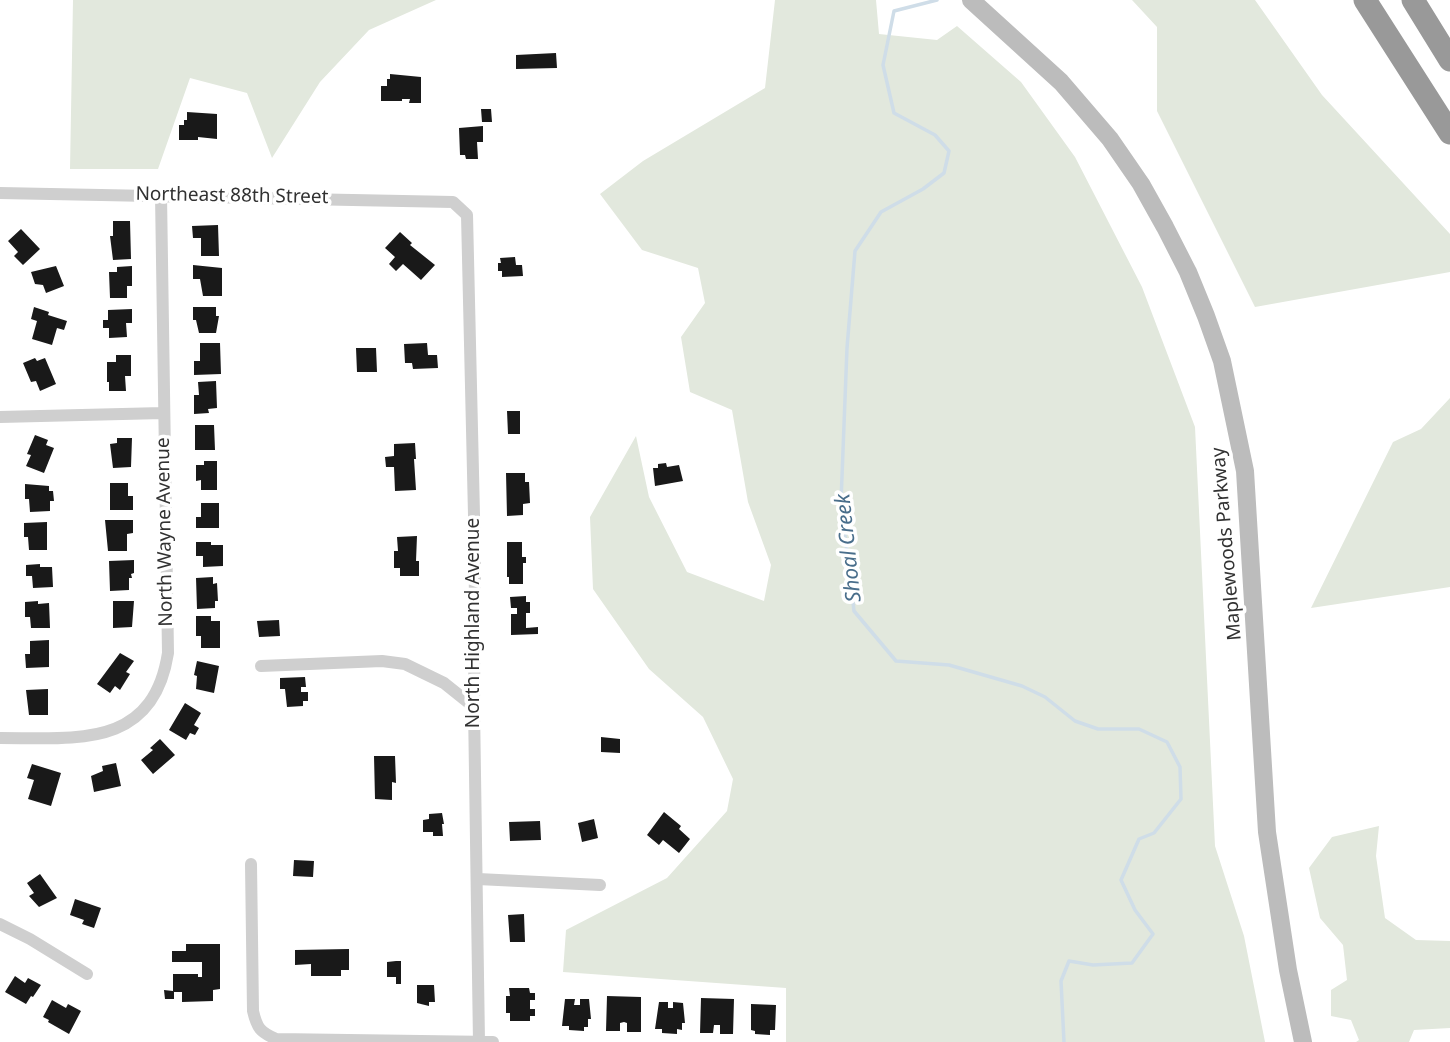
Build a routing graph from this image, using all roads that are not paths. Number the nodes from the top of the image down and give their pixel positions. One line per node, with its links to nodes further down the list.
1 (971, 0): 21 (main road, Maplewoods Parkway)
2 (1365, 0): 5 (highway)
3 (1413, 0): 4 (highway)
4 (1450, 60)
5 (1450, 133)
6 (0, 193): 7 (street, Northeast 88th Street)
7 (162, 195): 8 (street, Northeast 88th Street); 9 (street, North Wayne Avenue)
8 (461, 207): 12 (street, North Highland Avenue)
9 (163, 414): 10 (street); 13 (street, North Wayne Avenue)
10 (0, 416)
11 (261, 666): 12 (street)
12 (474, 707): 15 (street, North Highland Avenue)
13 (0, 738)
14 (251, 864): 19 (street)
15 (478, 879): 16 (street); 19 (street, North Highland Avenue)
16 (600, 884)
17 (0, 924): 18 (street)
18 (87, 974)
19 (479, 1041): 20 (street)
20 (493, 1042)
21 (1303, 1042)

